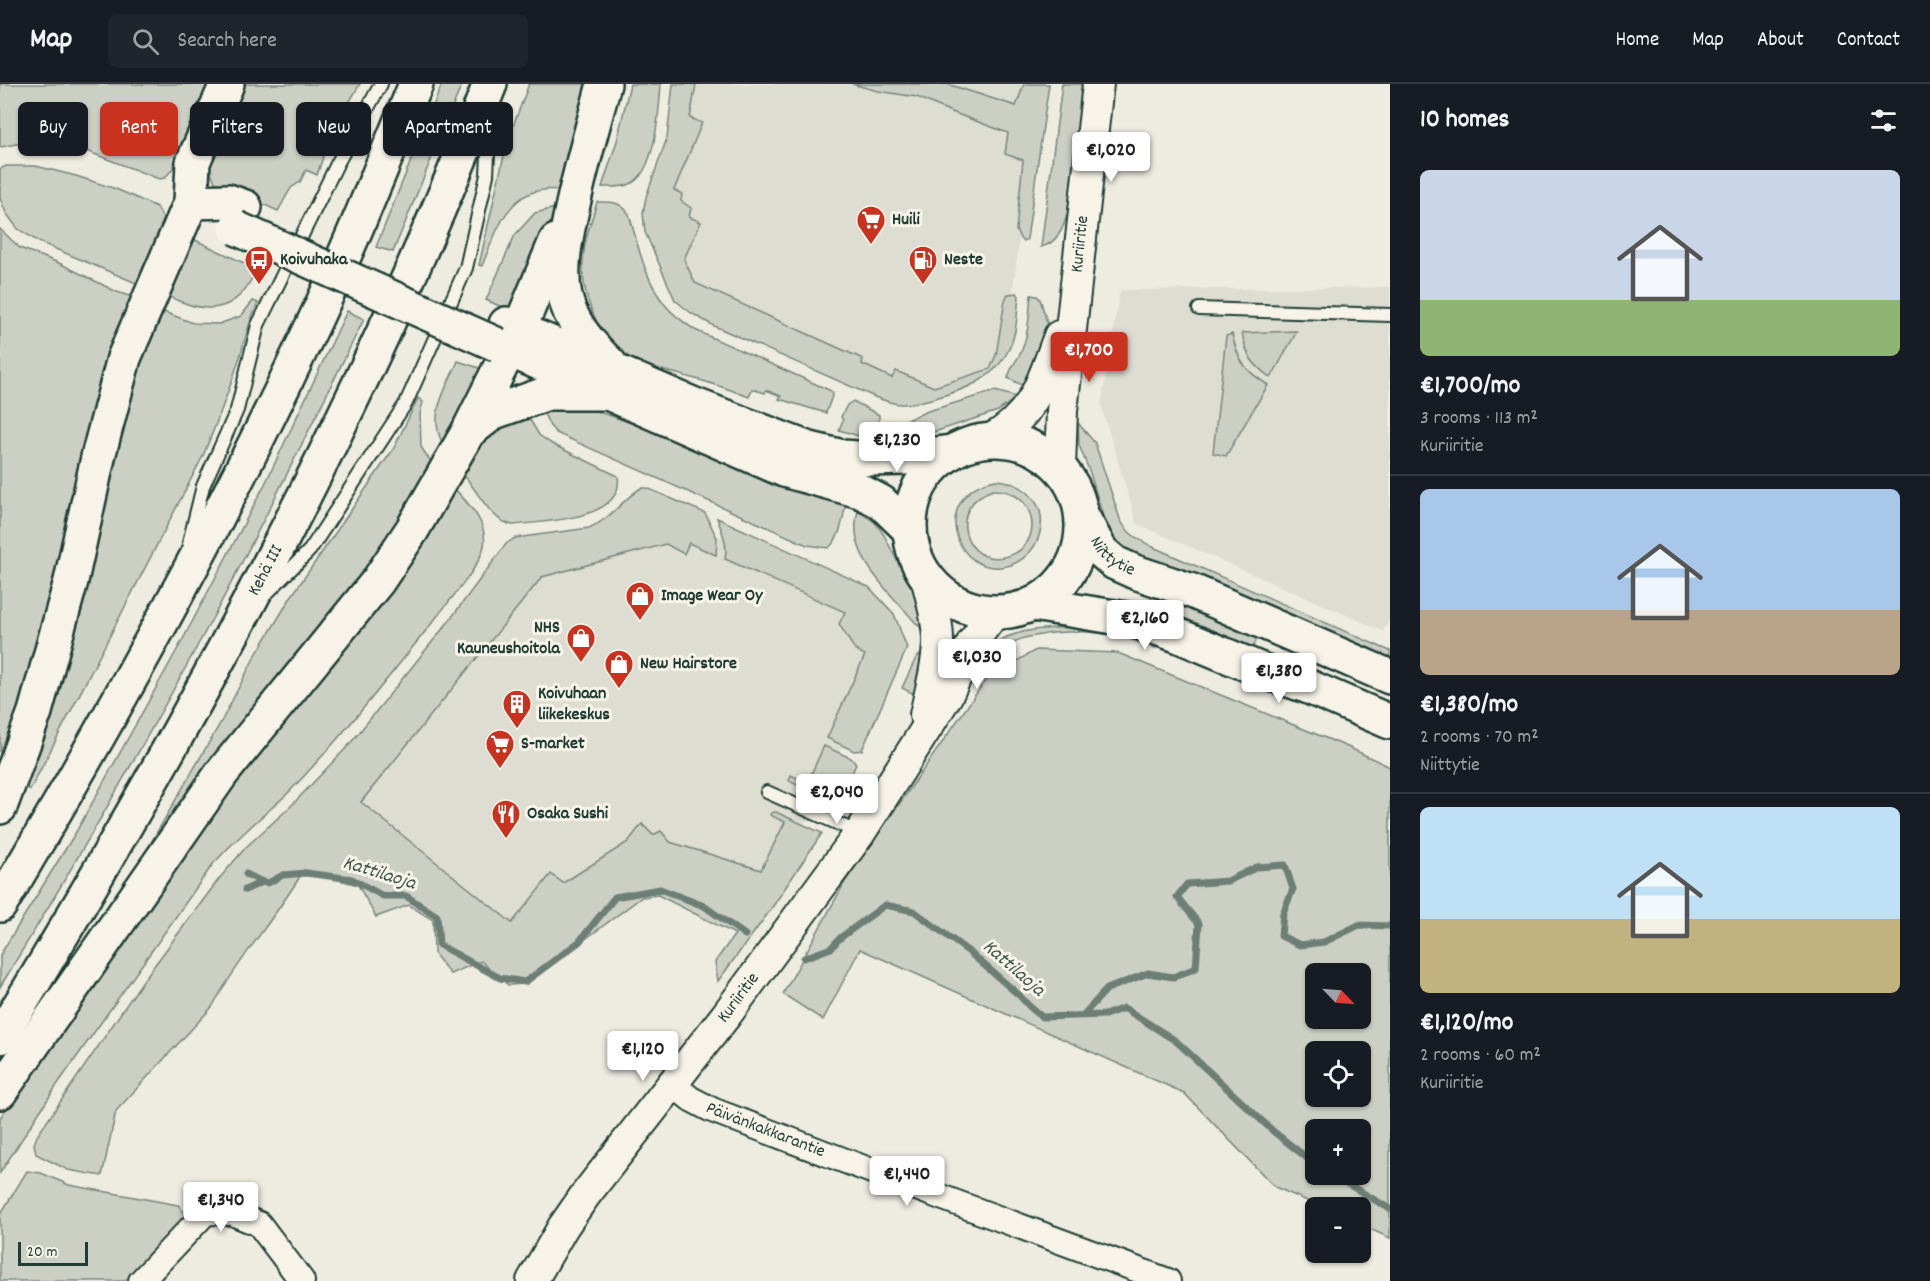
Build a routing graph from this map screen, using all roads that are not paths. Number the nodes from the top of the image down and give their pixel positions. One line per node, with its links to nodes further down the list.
1 (227, 84): 8 (main road)
2 (381, 84): 21 (lane)
3 (416, 84): 21 (main road)
4 (491, 84): 24 (main road, Kehä III); 24 (lane)
5 (604, 84): 7 (main road)
6 (1098, 84): 9 (street, Kuriiritie)
7 (578, 183): 12 (main road); 13 (main road)
8 (191, 202): 12 (main road, bridge); 29 (main road)
9 (1074, 296): 15 (street, Kuriiritie); 17 (street, Kuriiritie)
10 (1199, 309): 11 (lane)
11 (1390, 315)
12 (508, 338): 13 (main road); 14 (main road)
13 (614, 382): 14 (main road); 16 (main road); 19 (main road)
14 (468, 432): 34 (main road)
15 (990, 440): 16 (main road); 17 (main road)
16 (951, 452): 19 (main road)
17 (1060, 468): 18 (main road)
18 (1082, 516): 22 (main road); 25 (main road, Niittytie)
19 (910, 530): 20 (main road)
20 (926, 577): 23 (main road); 27 (street, Kuriiritie)
21 (177, 596): 31 (main road)
22 (1033, 604): 23 (main road); 26 (main road)
23 (995, 612): 27 (street, Kuriiritie)
24 (241, 620): 32 (main road, Kehä III)
25 (1390, 677)
26 (1390, 722)
27 (920, 740): 30 (street, Kuriiritie)
28 (767, 792): 30 (lane)
29 (0, 807)
30 (860, 833): 33 (street, Kuriiritie)
31 (0, 905)
32 (0, 1037)
33 (672, 1084): 37 (street, Kuriiritie); 38 (street, Päivänkakkarantie)
34 (0, 1092)
35 (141, 1281): 36 (street)
36 (302, 1281)
37 (532, 1281)
38 (1168, 1281)

